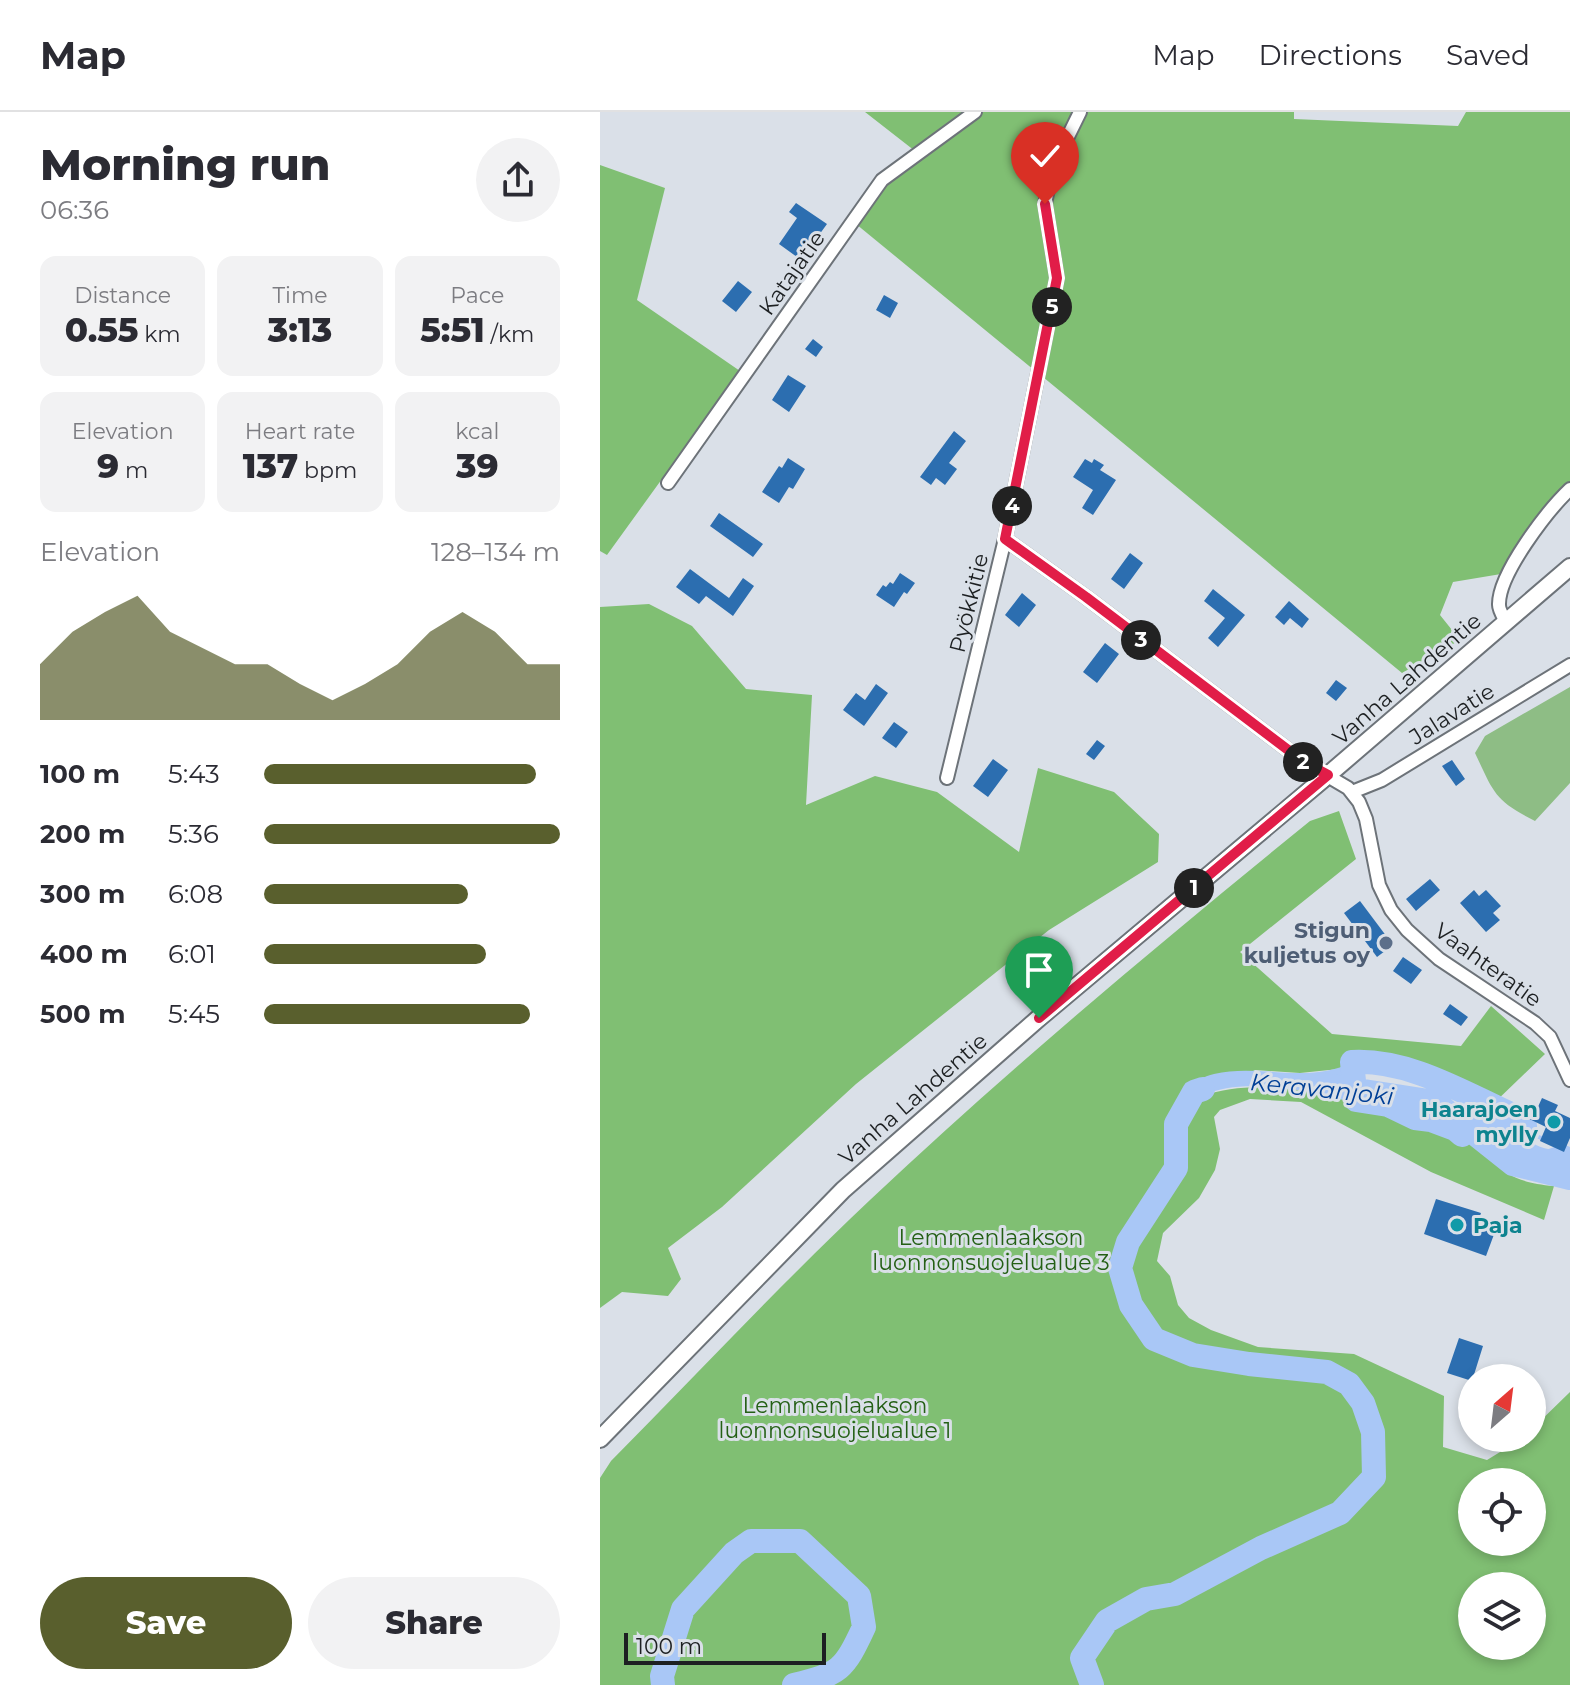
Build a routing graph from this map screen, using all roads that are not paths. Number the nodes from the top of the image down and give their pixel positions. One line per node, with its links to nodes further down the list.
1 (975, 112): 3 (street, Katajatie)
2 (1080, 112): 5 (street, Pyökkitie)
3 (668, 483)
4 (1570, 489): 7 (street)
5 (1005, 539): 9 (street); 10 (street, Pyökkitie)
6 (1570, 567): 7 (main road, Vanha Lahdentie)
7 (1506, 622): 9 (main road, Vanha Lahdentie)
8 (1570, 665): 11 (street, Jalavatie)
9 (1328, 775): 11 (street); 13 (main road, Vanha Lahdentie)
10 (947, 778)
11 (1352, 792): 12 (street, Vaahteratie)
12 (1570, 1080)
13 (600, 1439)

